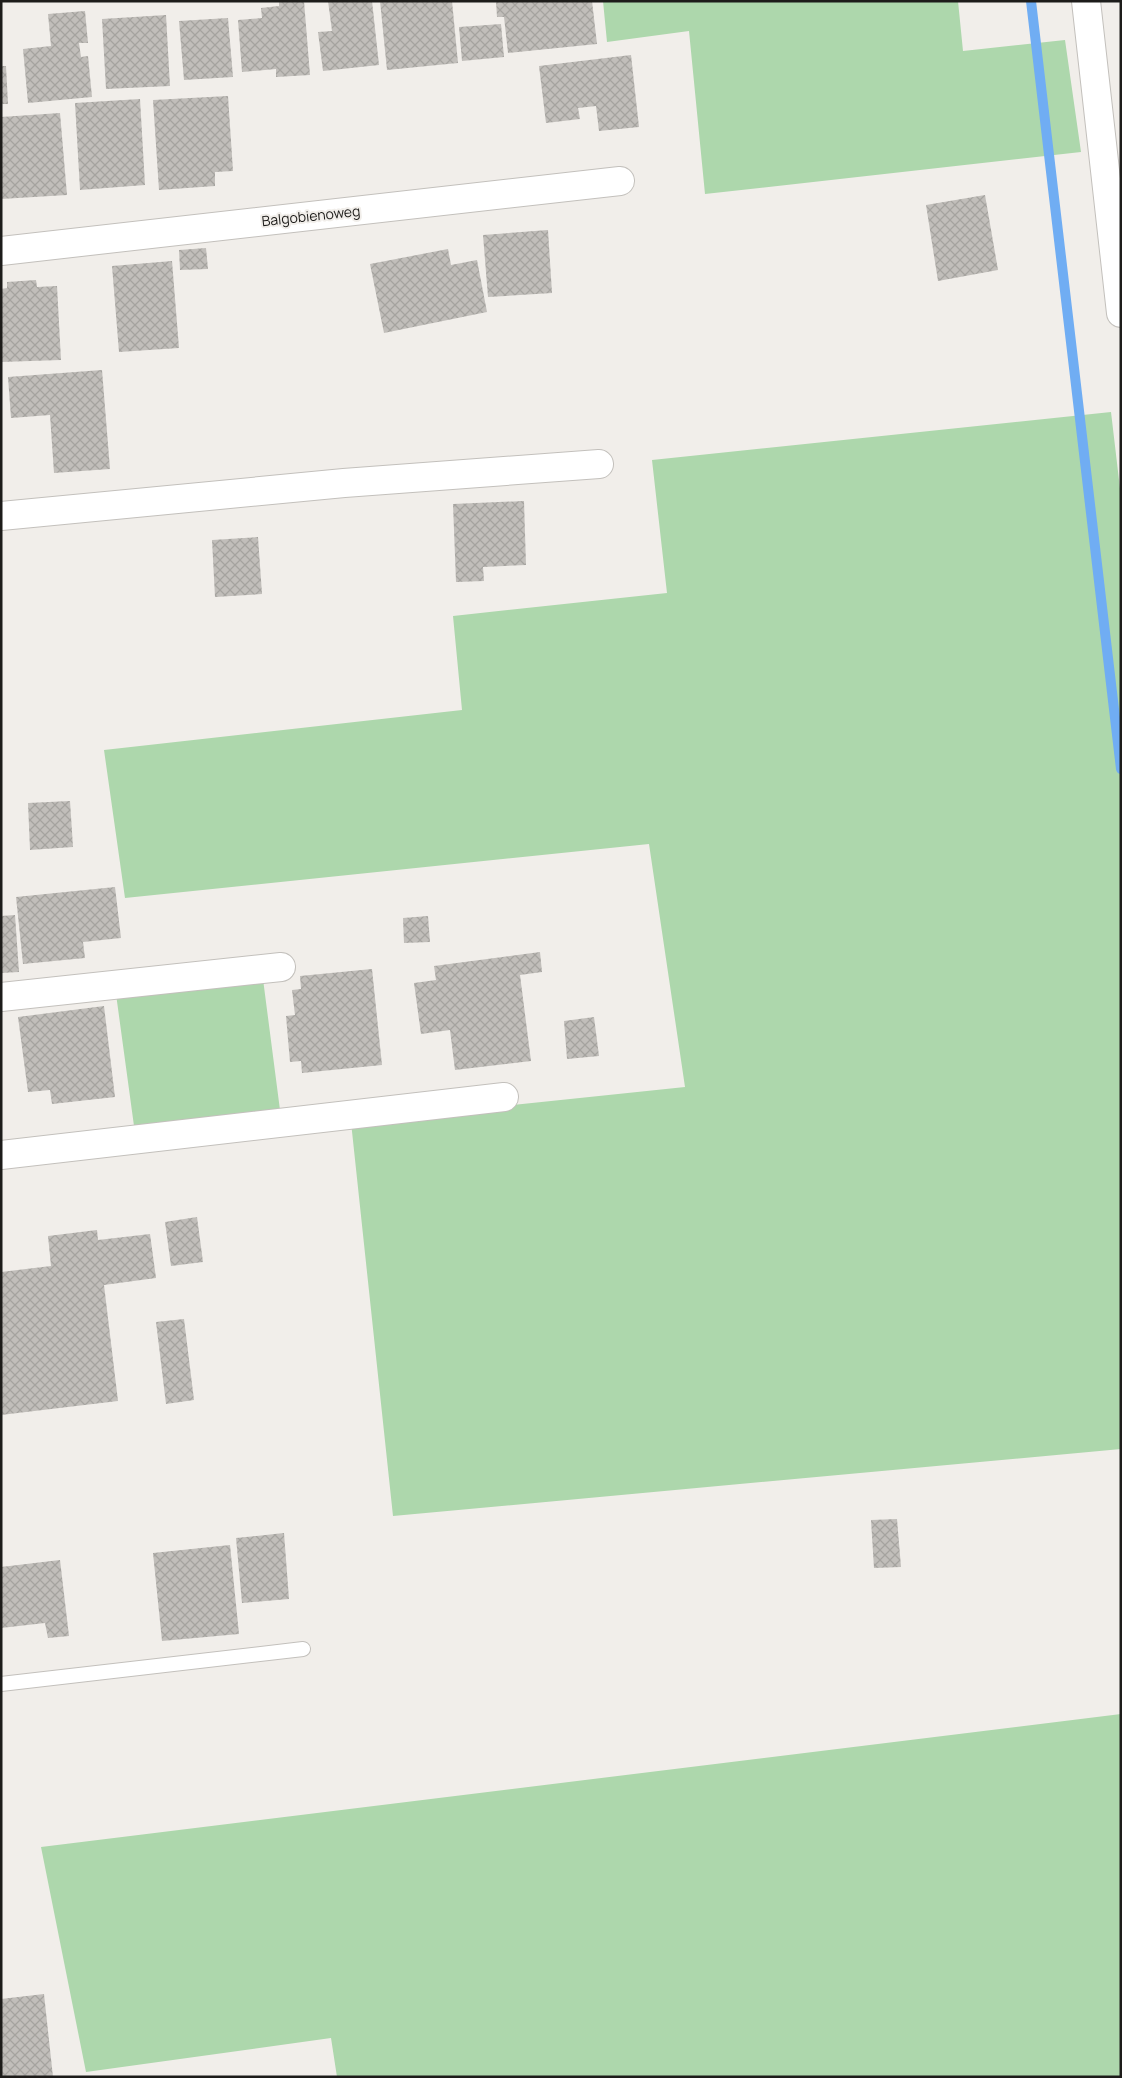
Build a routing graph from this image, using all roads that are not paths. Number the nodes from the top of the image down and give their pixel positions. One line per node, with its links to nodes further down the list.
1 (1086, 1): 4 (street)
2 (620, 181): 3 (street, Balgobienoweg)
3 (1, 251)
4 (1121, 313)
5 (599, 464): 6 (street)
6 (1, 516)
7 (281, 967): 8 (street)
8 (1, 998)
9 (504, 1098): 10 (street)
10 (1, 1155)
11 (303, 1649): 12 (lane)
12 (1, 1684)

